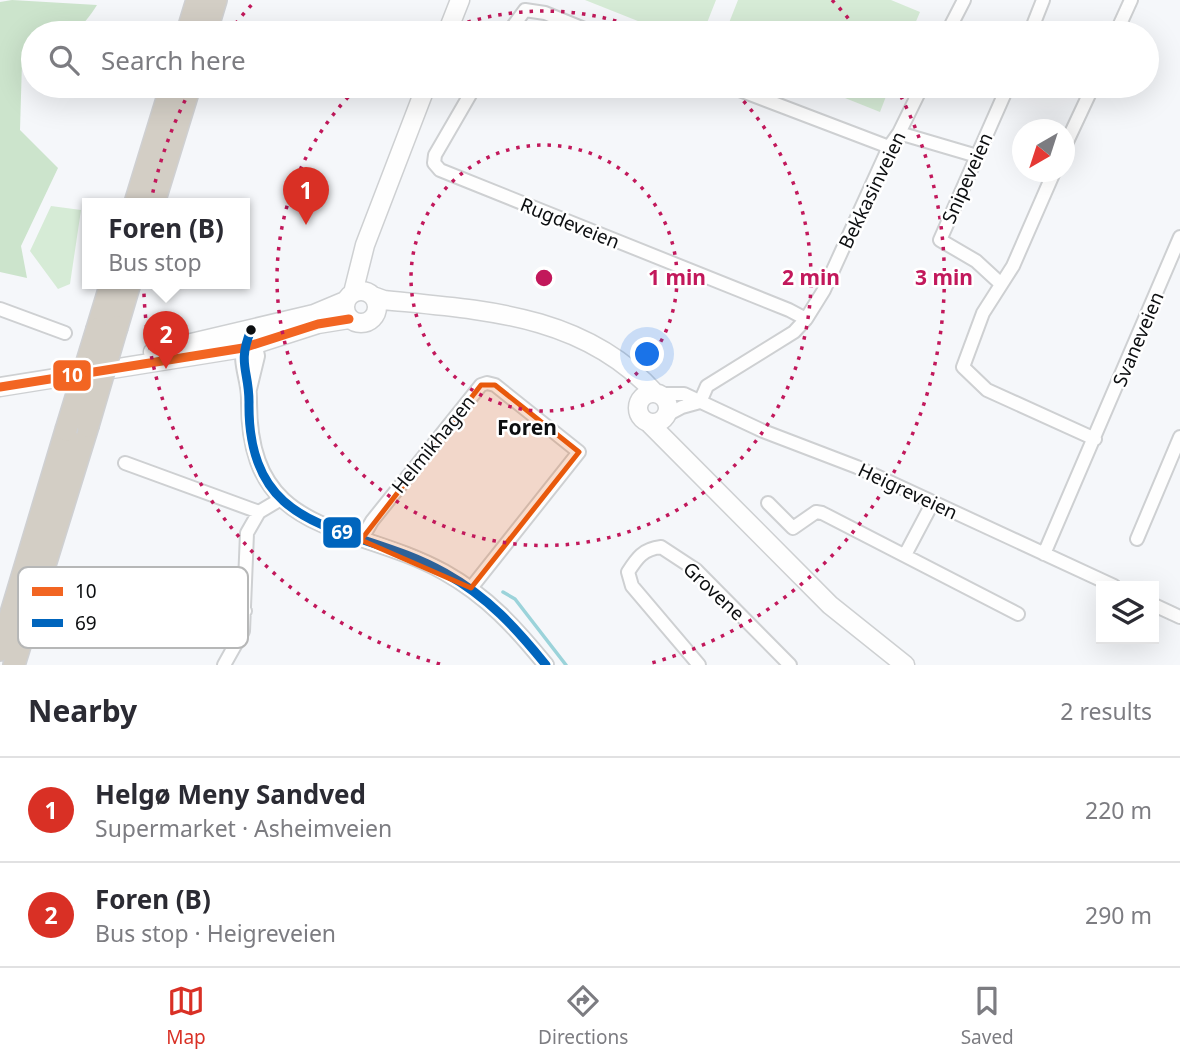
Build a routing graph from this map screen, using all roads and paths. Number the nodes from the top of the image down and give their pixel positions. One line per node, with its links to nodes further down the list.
1 (197, 0): 7 (highway)
2 (216, 0): 8 (highway)
3 (460, 0): 9 (main road)
4 (964, 0): 12 (street)
5 (1043, 0): 13 (street)
6 (1131, 0): 14 (street)
7 (191, 21)
8 (210, 21)
9 (452, 21)
10 (517, 21): 11 (street)
11 (565, 21)
12 (953, 21)
13 (1035, 21)
14 (1121, 21)
15 (167, 98): 28 (highway)
16 (186, 98): 29 (highway)
17 (422, 98): 34 (main road)
18 (468, 98): 39 (street, Rugdeveien)
19 (761, 98): 25 (street)
20 (916, 98): 24 (street, Bekkasinveien)
21 (1004, 98): 26 (street, Snipeveien)
22 (1088, 98): 23 (street)
23 (1075, 126)
24 (900, 132): 25 (street, Bekkasinveien); 26 (street)
25 (889, 146): 39 (street, Bekkasinveien)
26 (977, 156): 31 (street, Snipeveien)
27 (1050, 182): 31 (street)
28 (137, 198)
29 (156, 198)
30 (1180, 237): 51 (street, Svaneveien)
31 (1002, 284): 51 (street)
32 (110, 289): 40 (highway)
33 (127, 289): 40 (highway)
34 (360, 296): 35 (main road); 37 (main road); 38 (main road); 42 (main road)
35 (441, 306): 37 (main road); 43 (main road)
36 (0, 309): 41 (street)
37 (375, 316): 38 (main road)
38 (349, 319): 42 (main road)
39 (806, 319): 46 (street, Bekkasinveien)
40 (107, 328): 49 (highway, bridge)
41 (65, 333)
42 (250, 341): 44 (main road); 53 (street)
43 (616, 361): 45 (main road); 47 (main road)
44 (0, 387)
45 (658, 394): 46 (street, Heigreveien); 47 (main road); 48 (main road)
46 (700, 402): 48 (street); 54 (street, Heigreveien)
47 (638, 403): 48 (main road)
48 (661, 418): 80 (main road)
49 (77, 428): 61 (highway); 62 (highway)
50 (1180, 438): 57 (street)
51 (1095, 439): 59 (street, Svaneveien)
52 (125, 463): 56 (street)
53 (281, 499): 56 (street); 58 (street)
54 (933, 502): 59 (street, Heigreveien); 60 (street)
55 (768, 503): 60 (street)
56 (259, 512): 63 (street)
57 (1137, 539)
58 (361, 540): 65 (street); 65 (street, Helmikhagen)
59 (1044, 554): 64 (street, Heigreveien)
60 (905, 555): 68 (street)
61 (29, 567)
62 (40, 567)
63 (246, 567)
64 (1103, 581)
65 (471, 588): 77 (street)
66 (18, 598): 72 (highway)
67 (1159, 607): 69 (street)
68 (1018, 614)
69 (1180, 617)
70 (19, 648): 75 (highway)
71 (235, 648): 76 (street)
72 (0, 650)
73 (685, 650): 74 (street); 78 (street, Grovene); 79 (street, Grovene)
74 (675, 661)
75 (14, 665)
76 (224, 665)
77 (546, 665)
78 (699, 665)
79 (790, 665)
80 (905, 665)

